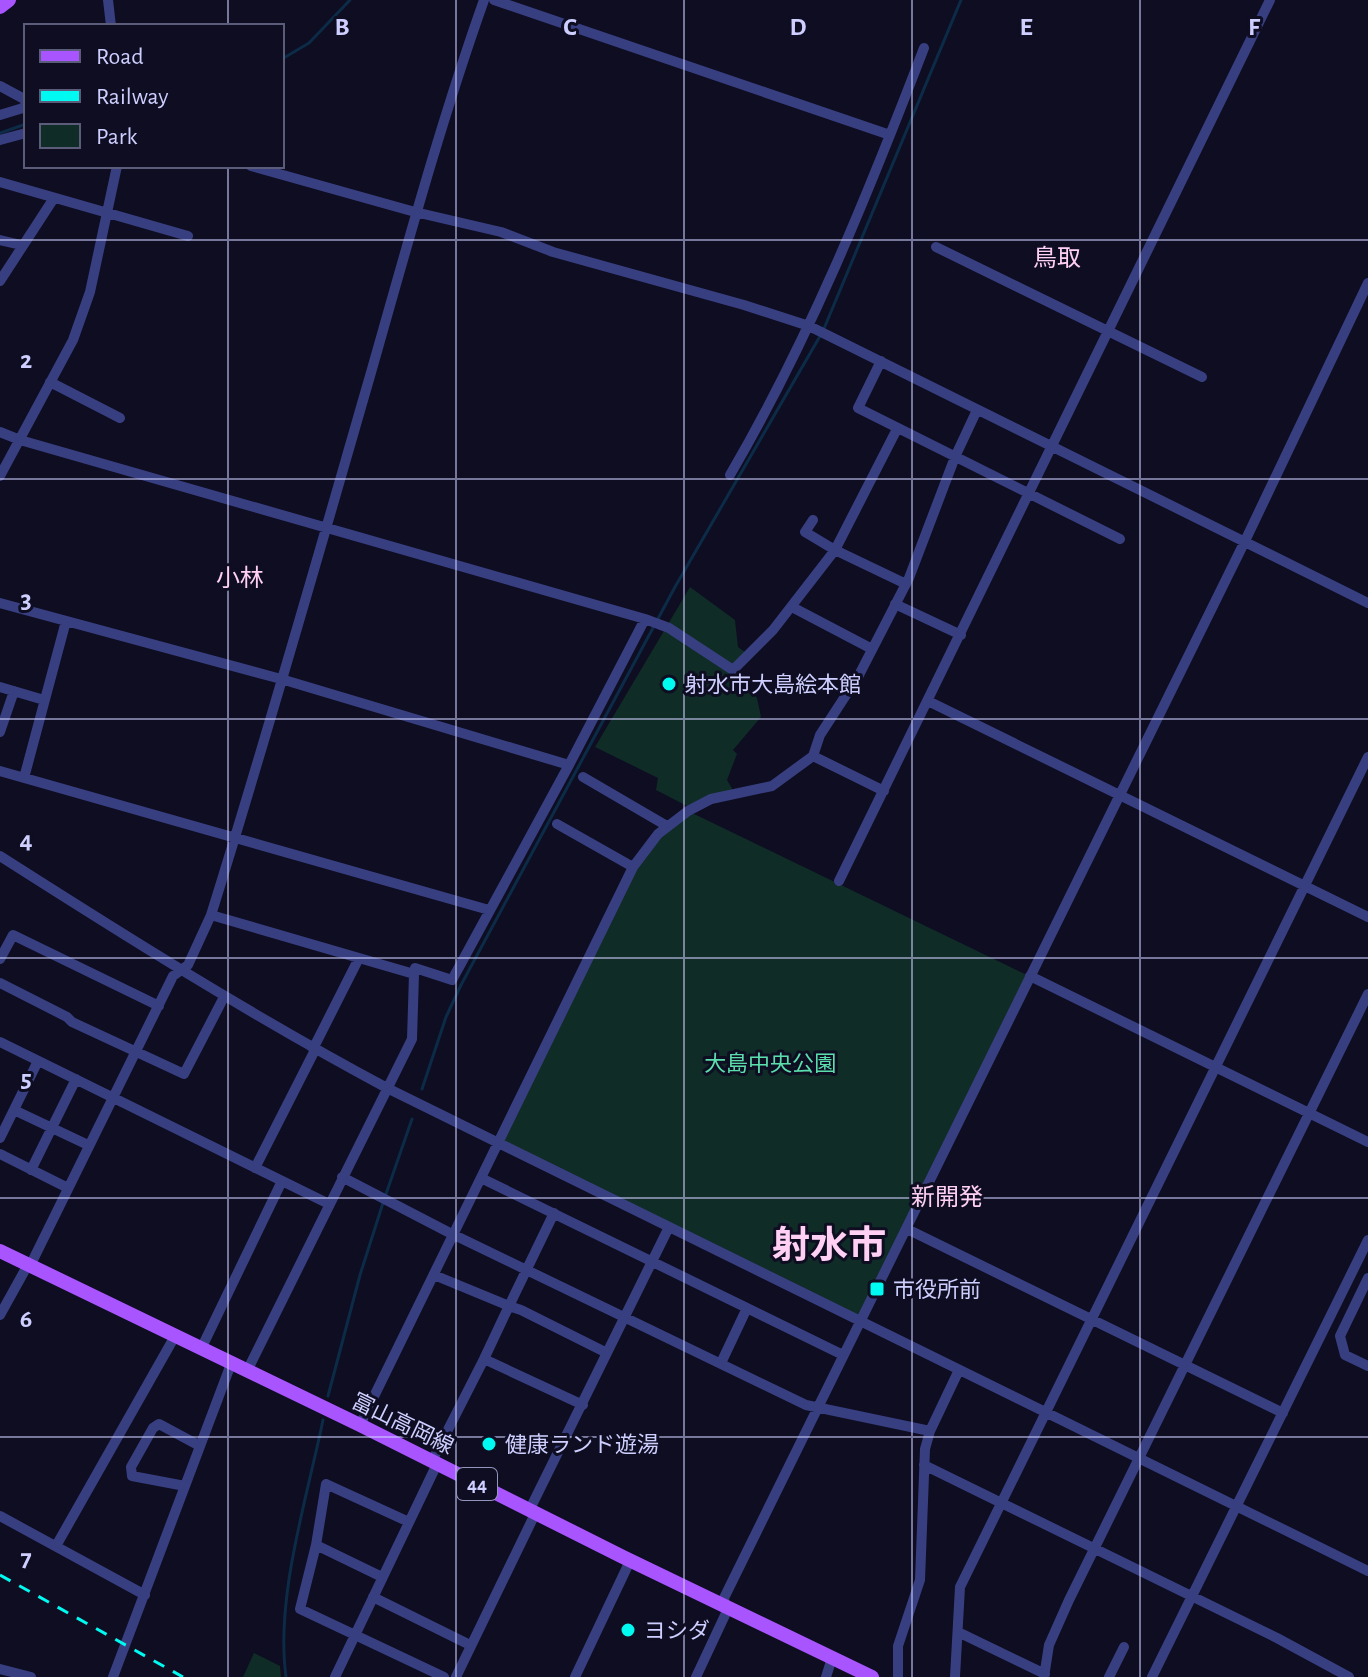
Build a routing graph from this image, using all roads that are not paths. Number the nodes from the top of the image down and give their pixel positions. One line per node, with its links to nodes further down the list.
1 (9, 0): 6 (main road)
2 (484, 0): 20 (street)
3 (494, 0): 14 (street)
4 (1270, 0): 29 (street)
5 (111, 1): 7 (street)
6 (0, 7)
7 (111, 24)
8 (924, 48): 14 (street)
9 (0, 86): 10 (street)
10 (24, 101)
11 (24, 106): 12 (street)
12 (0, 115)
13 (24, 134): 15 (street)
14 (890, 135): 28 (street)
15 (0, 140)
16 (117, 168): 21 (street)
17 (258, 168): 20 (street)
18 (0, 182): 19 (street)
19 (54, 198): 21 (street); 24 (street)
20 (415, 212): 28 (street); 44 (street)
21 (107, 213): 22 (street); 32 (street)
22 (188, 236)
23 (0, 240): 24 (street)
24 (21, 245): 26 (street)
25 (936, 247): 29 (street)
26 (0, 281)
27 (1368, 283): 46 (street)
28 (809, 326): 30 (street); 40 (street)
29 (1109, 331): 31 (street); 38 (street)
30 (881, 361): 33 (street); 35 (street)
31 (1202, 377)
32 (50, 382): 34 (street); 37 (street)
33 (977, 410): 38 (street); 39 (street)
34 (120, 418)
35 (897, 429): 39 (street); 47 (street)
36 (0, 432): 37 (street)
37 (20, 440): 41 (street); 44 (street)
38 (1052, 445): 42 (street); 46 (street)
39 (955, 457): 42 (street); 48 (street)
40 (730, 475)
41 (0, 476)
42 (1029, 493): 45 (street); 55 (street)
43 (813, 520): 47 (street)
44 (326, 528): 53 (street); 57 (street)
45 (1120, 539)
46 (1245, 541): 50 (street); 70 (street)
47 (835, 550): 48 (street); 52 (street)
48 (906, 584): 51 (street)
49 (0, 603): 54 (street)
50 (1368, 603)
51 (895, 604): 55 (street); 56 (street)
52 (792, 607): 53 (street); 56 (street)
53 (645, 619): 65 (street)
54 (66, 621): 57 (street); 60 (street)
55 (961, 635): 61 (street)
56 (872, 649): 63 (street)
57 (281, 679): 65 (street); 73 (street)
58 (0, 687): 59 (street)
59 (14, 691): 60 (street); 62 (street)
60 (44, 700): 68 (street)
61 (928, 701): 69 (street); 70 (street)
62 (0, 732)
63 (813, 756): 69 (street); 72 (street)
64 (1368, 757): 77 (street)
65 (569, 765): 78 (street)
66 (0, 771): 68 (street)
67 (583, 777): 72 (street)
68 (24, 778): 73 (street)
69 (884, 791): 76 (street)
70 (1119, 795): 77 (street); 85 (street)
71 (557, 824): 75 (street)
72 (667, 826): 75 (street)
73 (235, 838): 78 (street); 79 (street)
74 (0, 856): 84 (street)
75 (633, 867): 103 (street)
76 (839, 881)
77 (1305, 885): 80 (street); 94 (street)
78 (489, 910): 83 (street)
79 (211, 915): 81 (street); 84 (street)
80 (1368, 917)
81 (359, 958): 91 (street); 96 (street)
82 (0, 959): 89 (street)
83 (415, 968)
84 (179, 970): 88 (street); 89 (street)
85 (1030, 976): 94 (street); 115 (street)
86 (0, 983): 92 (street)
87 (1368, 994): 99 (street)
88 (224, 997): 91 (street); 92 (street)
89 (159, 1006): 92 (street)
90 (0, 1042): 93 (street)
91 (314, 1049): 96 (street); 106 (street)
92 (136, 1052): 97 (street)
93 (38, 1061): 95 (street); 98 (street)
94 (1215, 1067): 99 (street); 128 (street)
95 (76, 1079): 97 (street); 100 (street)
96 (387, 1088): 103 (street); 108 (street)
97 (113, 1097): 104 (street); 106 (street)
98 (14, 1110): 100 (street); 101 (street)
99 (1309, 1114): 102 (street); 137 (street)
100 (52, 1128): 104 (street); 107 (street)
101 (0, 1138)
102 (1368, 1142)
103 (498, 1143): 109 (street); 114 (street)
104 (88, 1145): 111 (street)
105 (0, 1154): 107 (street)
106 (255, 1168): 110 (street)
107 (31, 1170): 111 (street)
108 (342, 1177): 112 (street); 116 (street)
109 (481, 1178): 113 (street); 116 (street)
110 (282, 1181): 112 (street); 131 (street)
111 (68, 1188): 120 (street)
112 (329, 1204): 140 (street)
113 (554, 1213): 119 (street); 121 (street)
114 (669, 1227): 119 (street); 129 (street)
115 (907, 1229): 128 (street); 129 (street)
116 (455, 1234): 121 (street); 122 (street)
117 (1368, 1240): 144 (street)
118 (0, 1251): 120 (main road, 富山高岡線 / 44)
119 (652, 1261): 125 (street); 127 (street)
120 (30, 1266): 126 (street); 130 (main road, 富山高岡線 / 44)
121 (528, 1269): 124 (street); 127 (street)
122 (434, 1275): 124 (street); 145 (street)
123 (1368, 1278): 138 (street)
124 (509, 1306): 132 (street); 134 (street)
125 (747, 1308): 133 (street); 135 (street)
126 (0, 1315)
127 (625, 1317): 132 (street); 135 (street)
128 (1091, 1319): 137 (street); 143 (street)
129 (861, 1323): 133 (street); 139 (street)
130 (175, 1336): 131 (main road, 富山高岡線 / 44); 158 (street)
131 (201, 1349): 136 (main road, 富山高岡線 / 44)
132 (607, 1353): 141 (street)
133 (843, 1355): 142 (street)
134 (484, 1359): 141 (street); 149 (street)
135 (721, 1363): 142 (street)
136 (231, 1364): 140 (main road, 富山高岡線 / 44); 147 (street)
137 (1186, 1365): 144 (street); 148 (street)
138 (1368, 1366)
139 (959, 1370): 143 (street); 146 (street)
140 (247, 1371): 145 (main road, 富山高岡線 / 44)
141 (583, 1405): 154 (street)
142 (818, 1408): 146 (street); 166 (street)
143 (1046, 1413): 148 (street); 152 (street)
144 (1283, 1413): 153 (street)
145 (360, 1425): 149 (main road, 富山高岡線 / 44)
146 (930, 1431): 150 (street)
147 (200, 1446): 151 (street); 151 (street)
148 (1140, 1459): 153 (street); 159 (street)
149 (434, 1462): 154 (main road, 富山高岡線 / 44); 156 (street)
150 (924, 1465): 152 (street); 183 (street)
151 (185, 1486): 163 (street)
152 (1000, 1503): 159 (street); 167 (street)
153 (1238, 1507): 161 (street); 164 (street)
154 (532, 1512): 160 (main road, 富山高岡線 / 44); 169 (street)
155 (0, 1516): 158 (street)
156 (409, 1522): 157 (street); 162 (street)
157 (316, 1545): 162 (street); 168 (street)
158 (56, 1546): 163 (street)
159 (1095, 1548): 164 (street); 173 (street)
160 (630, 1561): 166 (main road, 富山高岡線 / 44); 179 (street)
161 (1368, 1571)
162 (382, 1577): 165 (street)
163 (145, 1595): 175 (street)
164 (1192, 1596): 186 (street); 187 (street)
165 (373, 1597): 168 (street); 169 (street)
166 (723, 1606): 171 (main road, 富山高岡線 / 44); 180 (street)
167 (958, 1632): 173 (street); 184 (street)
168 (355, 1634): 176 (street); 177 (street)
169 (470, 1645): 178 (street)
170 (1124, 1647): 185 (street)
171 (832, 1658): 181 (street); 182 (main road, 富山高岡線 / 44)
172 (1, 1672): 174 (street)
173 (1045, 1676)
174 (31, 1677)
175 (113, 1677)
176 (335, 1677)
177 (444, 1677)
178 (456, 1677)
179 (575, 1677)
180 (696, 1677)
181 (826, 1677)
182 (872, 1677)
183 (898, 1677)
184 (955, 1677)
185 (1109, 1677)
186 (1152, 1677)
187 (1349, 1677)

